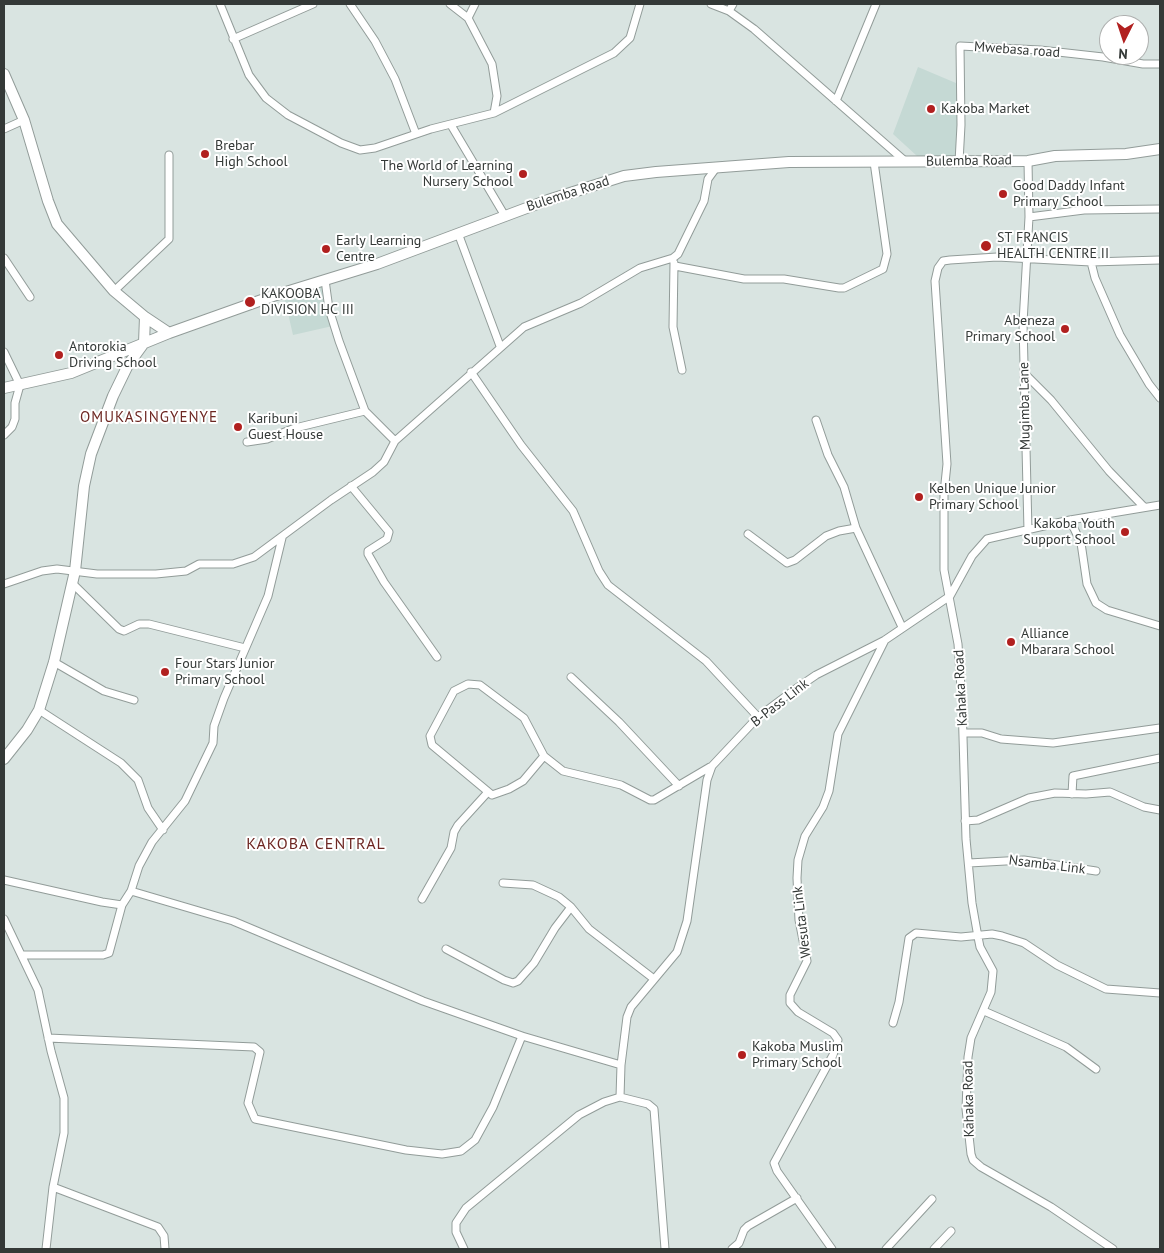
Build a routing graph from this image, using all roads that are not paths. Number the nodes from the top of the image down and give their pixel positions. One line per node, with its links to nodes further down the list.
1 (220, 4): 12 (street)
2 (313, 4): 12 (street)
3 (350, 4): 20 (street)
4 (450, 4): 11 (street)
5 (475, 4): 11 (street)
6 (640, 4): 16 (street)
7 (711, 4): 10 (street)
8 (733, 4): 10 (street)
9 (876, 4): 15 (street)
10 (729, 11): 15 (street)
11 (468, 18): 16 (street)
12 (233, 39): 20 (street)
13 (1160, 64): 26 (street, Mwebasa road)
14 (4, 74): 17 (main road)
15 (836, 100): 25 (street)
16 (494, 112): 18 (street)
17 (24, 120): 19 (street); 39 (main road)
18 (451, 125): 20 (street); 29 (street)
19 (4, 128)
20 (416, 134)
21 (1160, 149): 23 (main road, Bulemba Road)
22 (169, 155): 39 (street)
23 (1028, 161): 26 (main road, Bulemba Road); 30 (street, Mugimba Lane)
24 (874, 162): 25 (main road, Bulemba Road); 27 (main road, Bulemba Road); 37 (street)
25 (906, 162): 26 (main road, Bulemba Road)
26 (959, 162)
27 (716, 168): 29 (main road, Bulemba Road); 33 (street)
28 (1160, 209): 30 (street)
29 (505, 216): 31 (main road, Bulemba Road)
30 (1029, 217): 34 (street, Mugimba Lane)
31 (458, 233): 38 (main road, Bulemba Road); 44 (street)
32 (4, 258): 40 (street)
33 (673, 258): 37 (street); 44 (street)
34 (1026, 259): 36 (street, Kahaka Road); 48 (street, Mugimba Lane); 68 (street, Kahaka Road)
35 (1160, 260): 36 (street, Kahaka Road)
36 (1091, 262): 51 (street)
37 (675, 266): 46 (street)
38 (325, 280): 42 (main road, Bulemba Road); 52 (street)
39 (114, 291): 41 (main road)
40 (30, 297)
41 (145, 317): 42 (main road); 43 (main road)
42 (169, 332): 43 (main road, Bulemba Road)
43 (144, 343): 49 (main road, Bulemba Road); 65 (main road)
44 (500, 346): 47 (street)
45 (4, 352): 49 (street)
46 (682, 370)
47 (471, 372): 55 (street); 78 (street)
48 (1024, 373): 59 (street); 62 (street, Mugimba Lane)
49 (20, 385): 50 (main road, Bulemba Road); 54 (street)
50 (4, 388)
51 (1160, 398)
52 (365, 411): 55 (street); 56 (street)
53 (816, 420): 61 (street)
54 (4, 436)
55 (395, 441): 57 (street)
56 (247, 442)
57 (351, 486): 64 (street); 73 (street)
58 (1160, 505): 59 (street, B-Pass Link)
59 (1144, 507): 60 (street, B-Pass Link)
60 (1070, 520): 62 (street, B-Pass Link); 69 (street)
61 (856, 528): 63 (street); 70 (street)
62 (1028, 531): 68 (street, B-Pass Link)
63 (748, 534)
64 (282, 538): 65 (street); 72 (street)
65 (75, 571): 66 (main road); 67 (street)
66 (72, 583): 72 (street); 74 (main road)
67 (4, 584)
68 (950, 596): 70 (street, B-Pass Link); 80 (street, Kahaka Road)
69 (1160, 626)
70 (902, 627): 71 (street, B-Pass Link)
71 (885, 640): 78 (street, B-Pass Link); 113 (street, Wesuta Link)
72 (245, 648): 90 (street)
73 (437, 657)
74 (54, 662): 76 (street); 77 (main road)
75 (571, 677): 85 (street)
76 (134, 700)
77 (39, 710): 83 (main road); 90 (street)
78 (758, 717): 84 (street, B-Pass Link)
79 (1160, 728): 80 (street)
80 (963, 733): 89 (street, Kahaka Road)
81 (544, 756): 85 (street); 86 (street); 86 (street)
82 (1160, 758): 87 (street)
83 (4, 759)
84 (712, 766): 85 (street); 103 (street, B-Pass Link)
85 (679, 786)
86 (488, 792): 96 (street)
87 (1072, 794): 88 (street); 89 (street)
88 (1160, 810)
89 (965, 821): 91 (street, Kahaka Road)
90 (163, 830): 95 (street)
91 (969, 863): 92 (street, Nsamba Link); 100 (street, Kahaka Road)
92 (1096, 871)
93 (4, 880): 97 (street)
94 (503, 883): 98 (street)
95 (131, 892): 97 (street); 107 (street)
96 (422, 899)
97 (122, 905): 102 (street)
98 (571, 907): 101 (street); 103 (street)
99 (4, 919): 102 (street)
100 (978, 937): 104 (street); 105 (street, Kahaka Road); 106 (street)
101 (446, 949)
102 (22, 955): 108 (street)
103 (654, 979): 109 (street, B-Pass Link)
104 (1160, 993)
105 (984, 1012): 110 (street); 124 (street, Kahaka Road)
106 (894, 1023)
107 (522, 1036): 108 (street); 109 (street)
108 (48, 1038): 112 (street)
109 (621, 1065): 111 (street, B-Pass Link)
110 (1096, 1069)
111 (620, 1098): 118 (street); 119 (street)
112 (53, 1187): 116 (street); 117 (street)
113 (796, 1198): 120 (street); 121 (street, Wesuta Link)
114 (932, 1199): 122 (street)
115 (951, 1231): 123 (street)
116 (46, 1249)
117 (165, 1249)
118 (464, 1249)
119 (665, 1249)
120 (732, 1249)
121 (832, 1249)
122 (886, 1249)
123 (934, 1249)
124 (1113, 1249)

